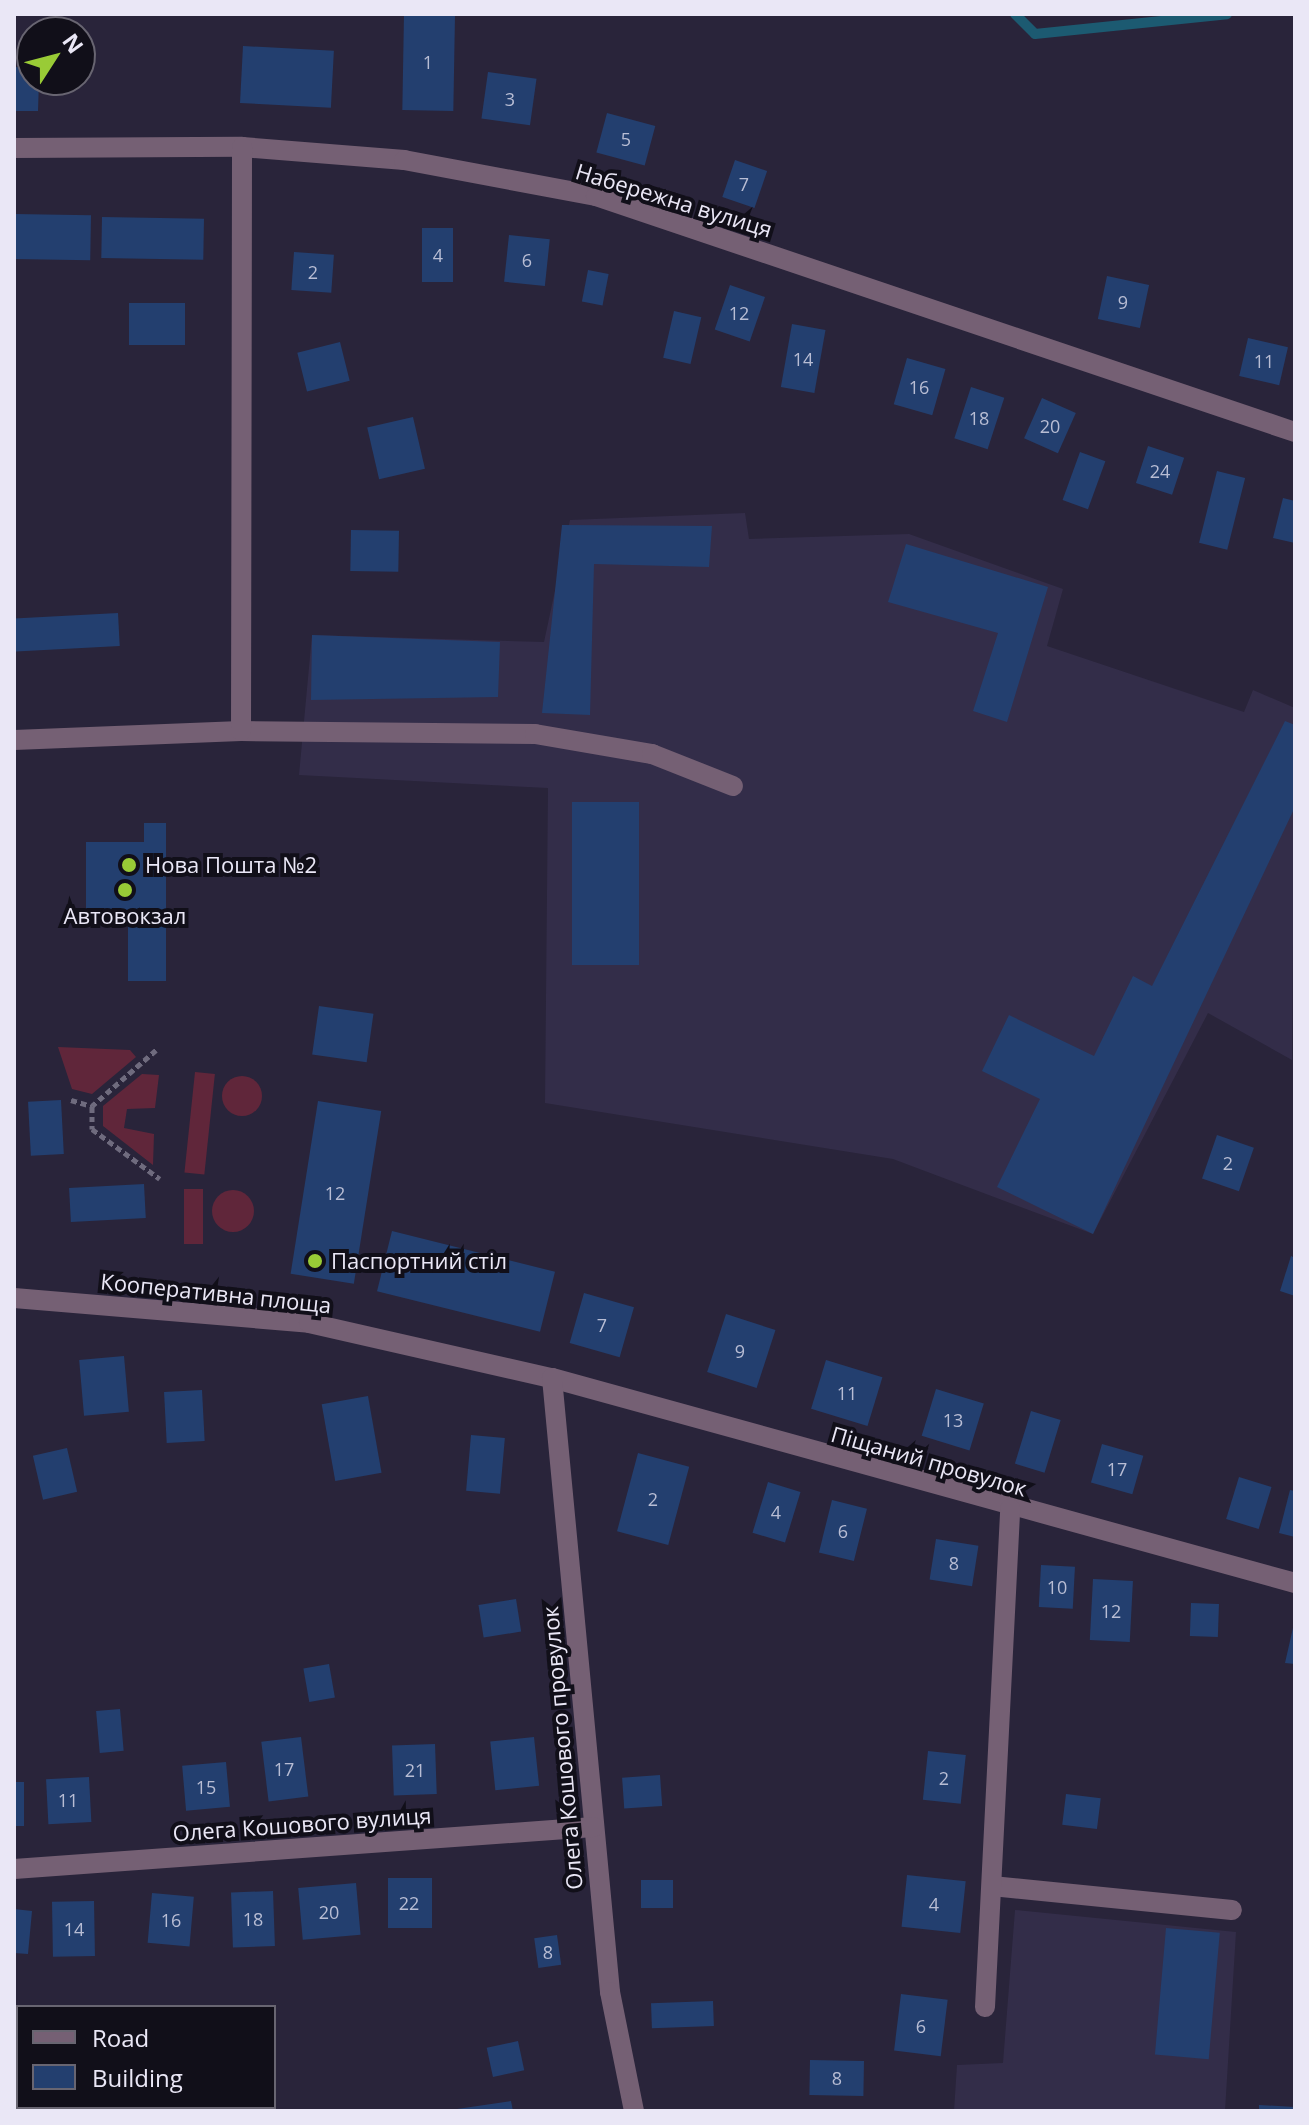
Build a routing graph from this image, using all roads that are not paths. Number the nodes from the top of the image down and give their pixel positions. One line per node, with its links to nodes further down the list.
1 (242, 147): 2 (street, Набережна вулиця); 3 (street, Набережна вулиця); 4 (street)
2 (14, 148)
3 (1295, 432)
4 (241, 731): 5 (street); 6 (street)
5 (14, 740)
6 (733, 786)
7 (14, 1298): 8 (street, Кооперативна площа)
8 (552, 1378): 9 (street, Піщаний провулок); 11 (street, Олега Кошового провулок)
9 (1010, 1509): 10 (street, Піщаний провулок); 13 (street)
10 (1295, 1583)
11 (593, 1827): 12 (street, Олега Кошового вулиця); 16 (street, Олега Кошового провулок)
12 (14, 1869)
13 (992, 1886): 14 (street); 15 (street)
14 (1232, 1910)
15 (985, 2007)
16 (634, 2111)

